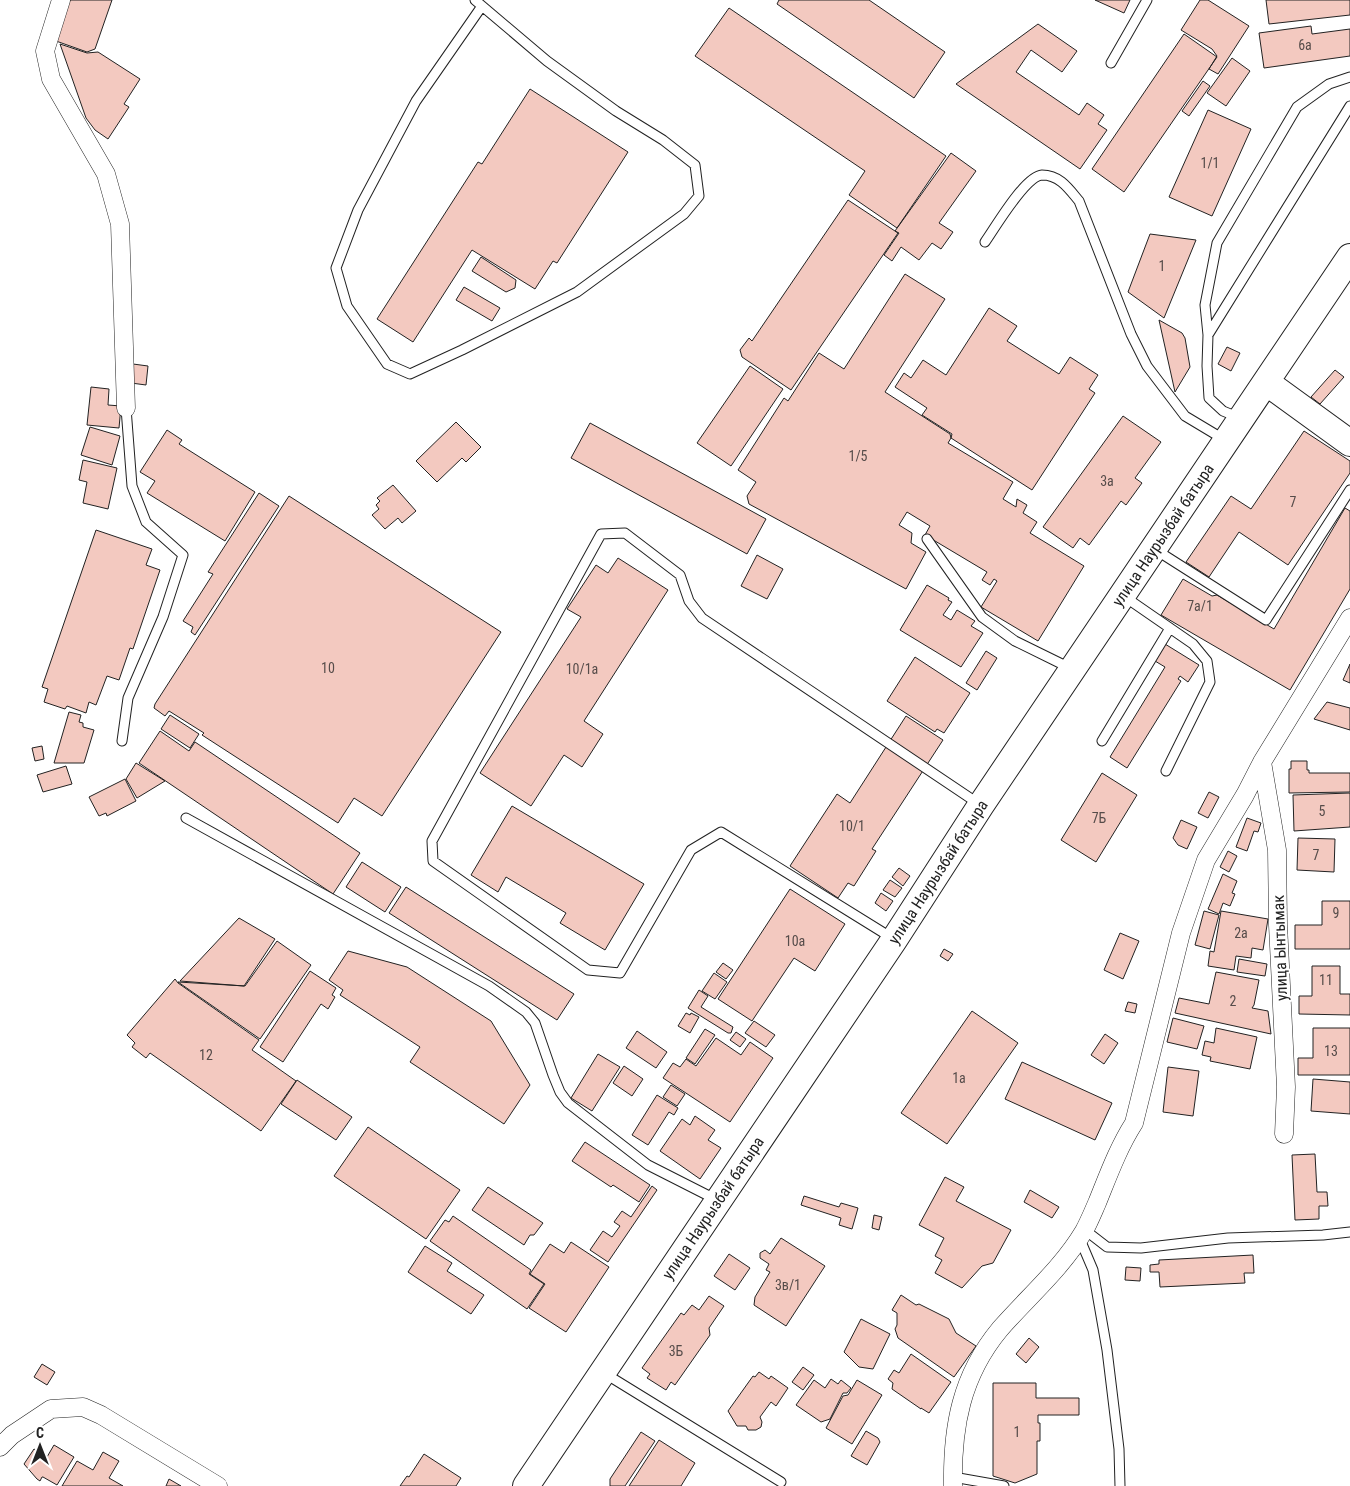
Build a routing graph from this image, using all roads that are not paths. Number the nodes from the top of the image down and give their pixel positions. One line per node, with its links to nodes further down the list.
1 (61, 0): 11 (street)
2 (1147, 0): 4 (lane)
3 (479, 3): 3 (lane)
4 (1111, 62)
5 (1350, 77): 9 (lane)
6 (1350, 106): 9 (lane)
7 (985, 242): 13 (lane)
8 (1350, 257): 10 (main road, улица Наурызбай батыра)
9 (1208, 335): 12 (lane)
10 (1266, 382): 12 (main road, улица Наурызбай батыра); 14 (main road)
11 (126, 408): 23 (lane)
12 (1241, 418): 13 (main road, улица Наурызбай батыра)
13 (1226, 441): 17 (main road, улица Наурызбай батыра)
14 (1350, 443)
15 (1350, 490): 17 (lane)
16 (927, 539): 21 (lane)
17 (1154, 549): 18 (main road, улица Наурызбай батыра)
18 (1122, 596): 20 (lane); 21 (main road, улица Наурызбай батыра)
19 (1350, 618): 24 (street)
20 (1170, 628): 22 (lane); 25 (lane)
21 (1072, 669): 26 (main road, улица Наурызбай батыра)
22 (1102, 740)
23 (122, 741)
24 (1262, 762): 29 (street, улица Ынтымак); 32 (street)
25 (1166, 771)
26 (981, 806): 28 (main road, улица Наурызбай батыра); 28 (lane)
27 (186, 818): 30 (lane)
28 (894, 940): 30 (main road, улица Наурызбай батыра)
29 (1284, 1134)
30 (718, 1201): 33 (main road, улица Наурызбай батыра)
31 (1350, 1232): 32 (lane)
32 (1082, 1234): 36 (street); 40 (lane)
33 (602, 1372): 35 (lane); 38 (main road, улица Наурызбай батыра)
34 (0, 1447): 37 (street)
35 (781, 1482)
36 (953, 1482): 39 (lane)
37 (218, 1486)
38 (526, 1486)
39 (1004, 1486)
40 (1120, 1486)

